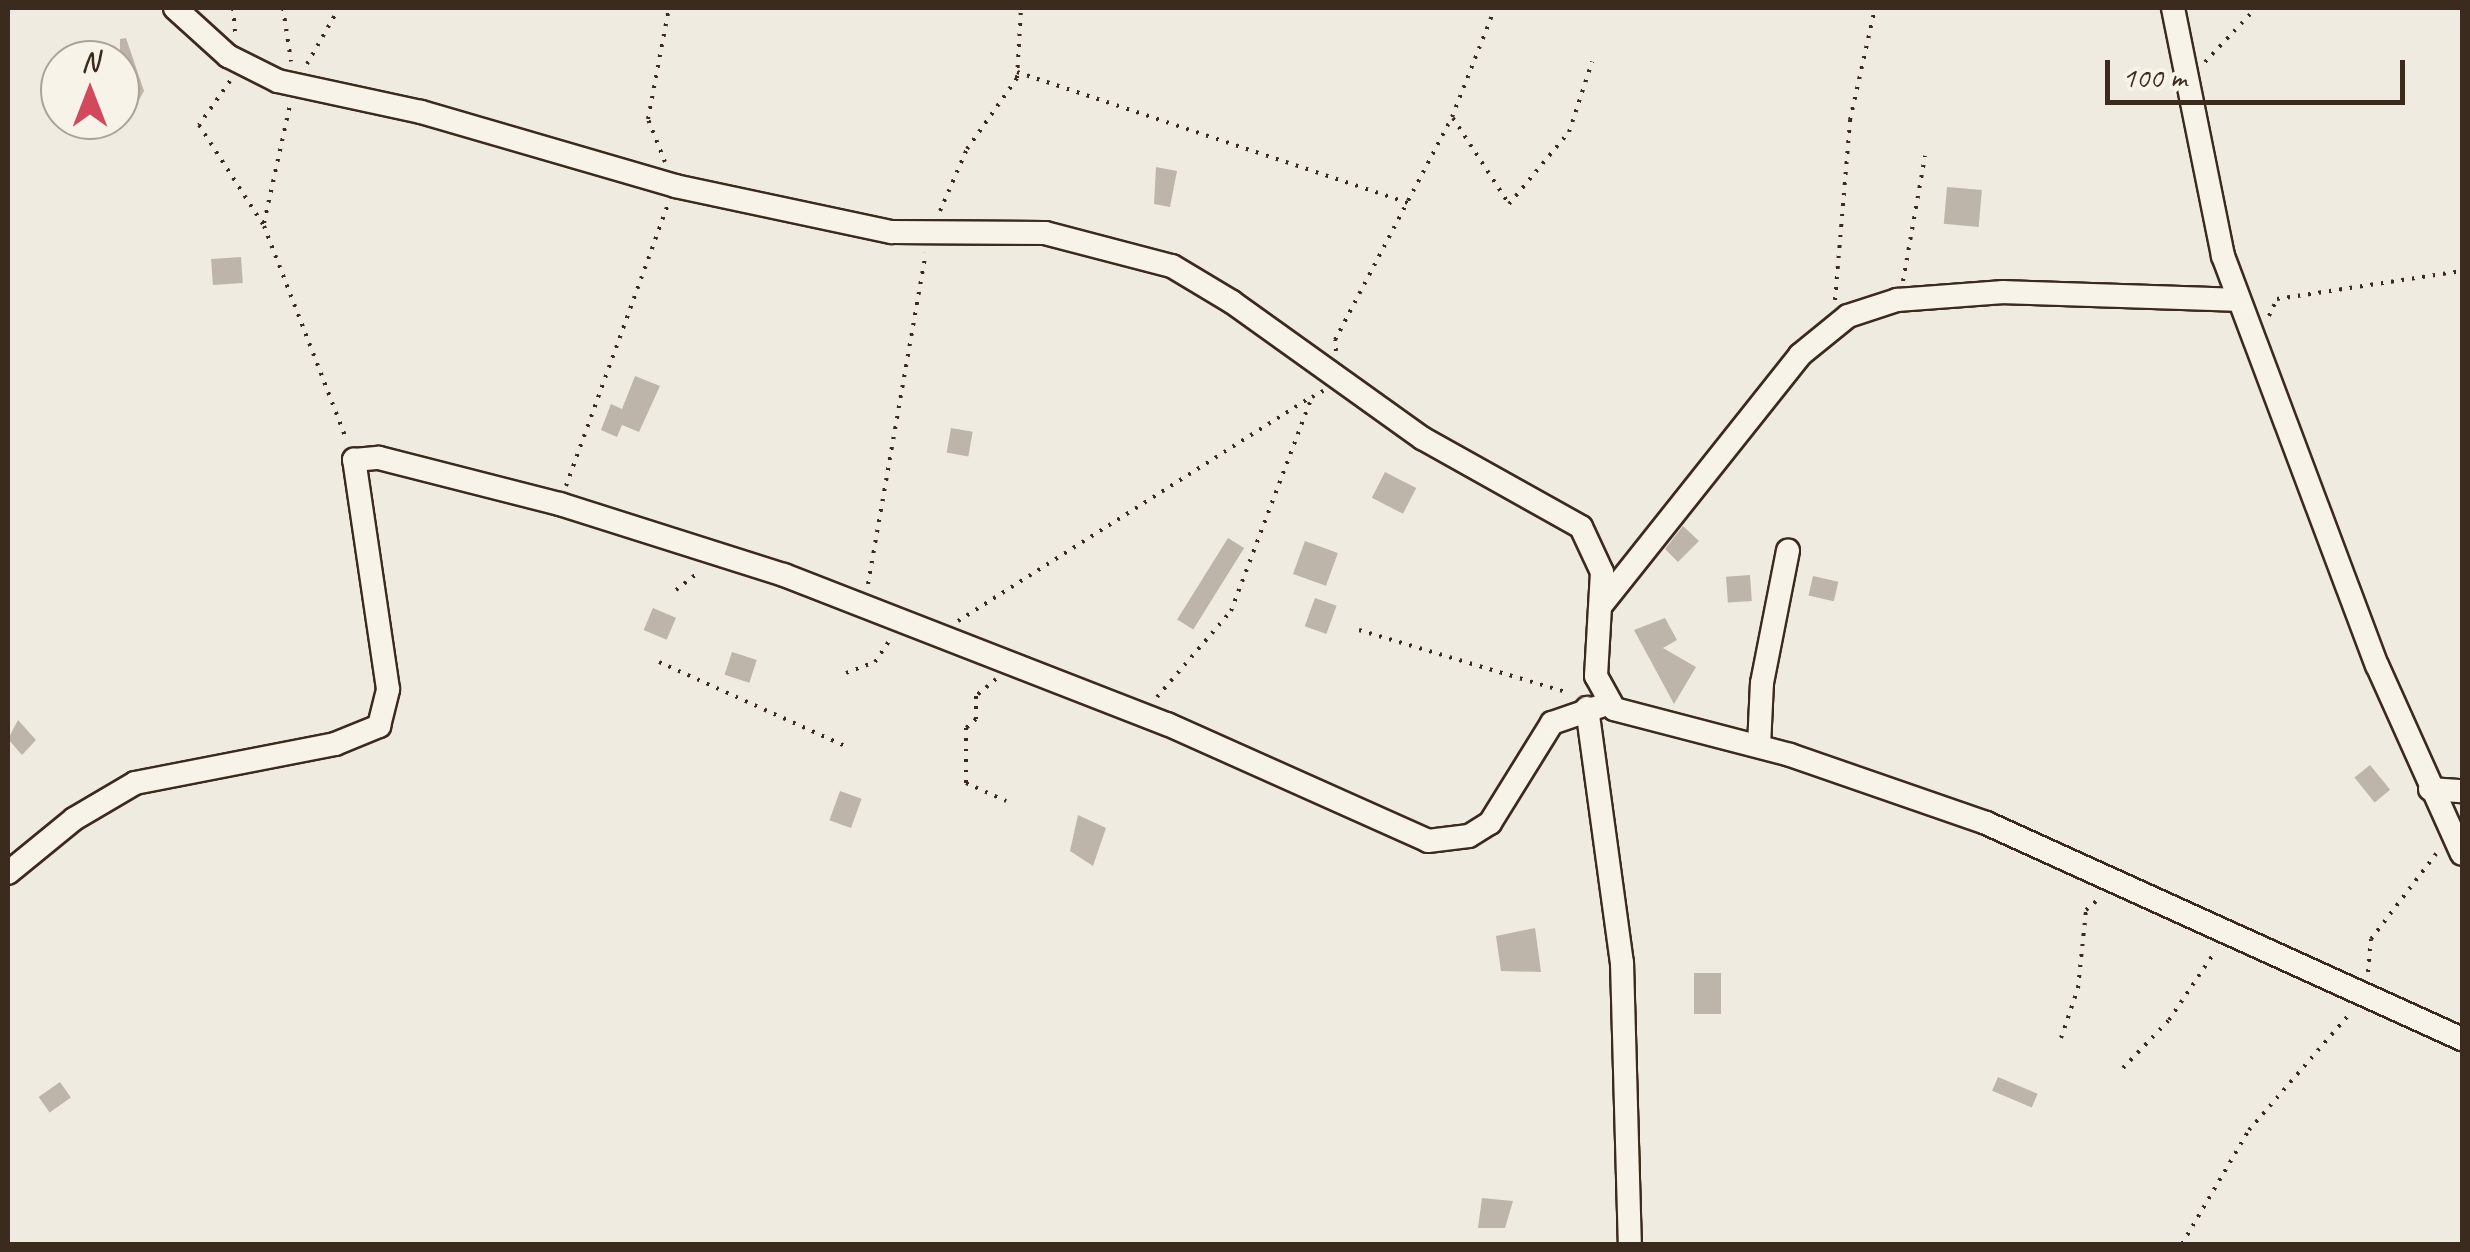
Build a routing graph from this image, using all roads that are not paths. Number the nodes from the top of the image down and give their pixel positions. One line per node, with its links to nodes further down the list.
1 (175, 8): 5 (street)
2 (2172, 8): 3 (street)
3 (2239, 300): 5 (street); 8 (street)
4 (1788, 551): 7 (street)
5 (1601, 606): 6 (street)
6 (1597, 706): 7 (street); 11 (street); 13 (street)
7 (1759, 746): 12 (street)
8 (2430, 789): 9 (street); 10 (street)
9 (2462, 791)
10 (2462, 854)
11 (8, 874)
12 (2462, 1039)
13 (1630, 1244)

